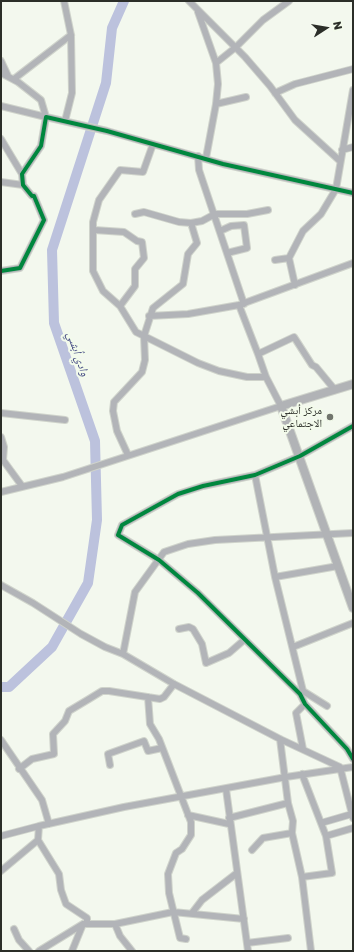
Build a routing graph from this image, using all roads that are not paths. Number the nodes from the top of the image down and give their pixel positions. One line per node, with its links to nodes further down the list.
1 (64, 1): 5 (street)
2 (190, 1): 4 (street)
3 (289, 1): 6 (street)
4 (196, 9): 6 (street); 8 (street)
5 (71, 36): 12 (street); 19 (street)
6 (236, 47): 8 (street); 14 (street)
7 (1, 61): 11 (street)
8 (216, 63): 16 (street)
9 (353, 69): 14 (street)
10 (1, 73): 11 (street)
11 (8, 76): 12 (street)
12 (14, 79): 18 (street)
13 (353, 90): 23 (street)
14 (274, 93): 26 (street)
15 (246, 97): 16 (street)
16 (216, 104): 25 (street)
17 (1, 106): 18 (street)
18 (46, 117): 19 (street); 27 (street)
19 (65, 120): 21 (street)
20 (1, 139): 27 (street)
21 (153, 144): 24 (street); 36 (street)
22 (353, 147): 23 (street)
23 (342, 150): 26 (street)
24 (198, 156): 25 (street); 34 (street)
25 (206, 158): 30 (street)
26 (340, 162): 30 (street)
27 (22, 174): 29 (street)
28 (1, 182): 29 (street)
29 (23, 185): 42 (street)
30 (336, 189): 31 (street); 39 (street)
31 (353, 193)
32 (268, 210): 34 (street)
33 (135, 214): 35 (street)
34 (214, 214): 35 (street); 37 (street)
35 (191, 222): 46 (street)
36 (94, 230): 45 (street); 45 (street)
37 (220, 231): 38 (street); 38 (street)
38 (227, 253): 44 (street)
39 (289, 258): 40 (street); 43 (street)
40 (275, 260)
41 (353, 263): 43 (street)
42 (1, 271)
43 (295, 285): 44 (street)
44 (241, 305): 46 (street); 48 (street)
45 (120, 306): 47 (street)
46 (149, 316): 47 (street)
47 (144, 336): 49 (street); 57 (street)
48 (258, 354): 49 (street); 51 (street)
49 (266, 377): 52 (street)
50 (353, 384): 51 (street)
51 (334, 390): 52 (street)
52 (281, 406): 57 (street); 58 (street)
53 (1, 413): 54 (street)
54 (65, 420)
55 (353, 426): 58 (street)
56 (1, 437): 59 (street)
57 (128, 455): 61 (street)
58 (300, 456): 60 (street); 64 (street)
59 (2, 459): 61 (street)
60 (255, 475): 65 (street); 66 (street)
61 (22, 486): 62 (street)
62 (1, 492)
63 (353, 533): 64 (street)
64 (327, 534): 65 (street); 67 (street)
65 (267, 538): 66 (street); 68 (street)
66 (159, 560): 73 (street); 75 (street)
67 (338, 566): 68 (street); 70 (street)
68 (275, 577): 74 (street)
69 (1, 585): 75 (street)
70 (353, 608)
71 (353, 623): 74 (street)
72 (179, 629): 73 (street)
73 (244, 640): 77 (street)
74 (293, 647): 77 (street)
75 (123, 654): 76 (street)
76 (174, 684): 78 (street); 81 (street)
77 (302, 692): 79 (street); 80 (street)
78 (148, 697): 83 (street); 89 (street)
79 (305, 704): 84 (street); 85 (street)
80 (327, 706)
81 (280, 739): 84 (street); 91 (street)
82 (1, 740): 89 (street)
83 (162, 748): 86 (street); 93 (street)
84 (303, 749): 87 (street)
85 (353, 759)
86 (110, 765)
87 (340, 767): 88 (street); 90 (street); 96 (street)
88 (353, 767)
89 (19, 769): 99 (street)
90 (302, 774): 91 (street); 98 (street)
91 (286, 777): 92 (street); 94 (street)
92 (226, 788): 93 (street); 97 (street)
93 (180, 796): 95 (street); 99 (street)
94 (288, 803): 97 (street); 102 (street)
95 (188, 815): 97 (street); 110 (street)
96 (353, 816): 98 (street)
97 (229, 821): 108 (street)
98 (322, 823): 104 (street)
99 (49, 824): 100 (street)
100 (39, 826): 103 (street); 105 (street)
101 (353, 828): 104 (street)
102 (292, 833): 106 (street); 109 (street)
103 (1, 836)
104 (326, 836): 109 (street)
105 (38, 840): 107 (street); 113 (street)
106 (252, 850)
107 (1, 871)
108 (237, 873): 111 (street); 112 (street)
109 (302, 877): 124 (street)
110 (173, 912): 111 (street); 114 (street); 117 (street)
111 (192, 913): 112 (street)
112 (244, 919): 118 (street)
113 (85, 924): 114 (street); 120 (street); 121 (street)
114 (115, 924): 122 (street)
115 (14, 930): 119 (street)
116 (288, 938): 118 (street)
117 (186, 939)
118 (247, 943): 123 (street)
119 (29, 951)
120 (39, 951)
121 (72, 951)
122 (132, 951)
123 (248, 951)
124 (311, 951)

